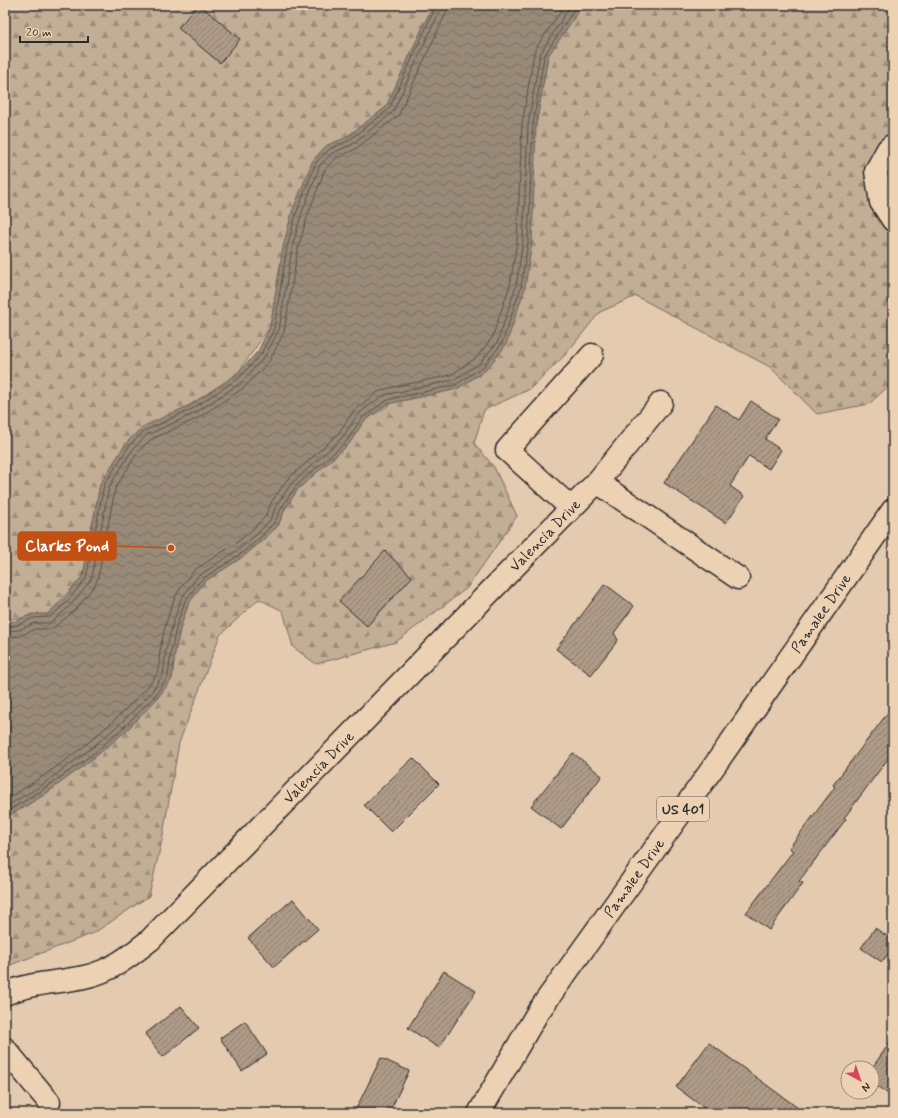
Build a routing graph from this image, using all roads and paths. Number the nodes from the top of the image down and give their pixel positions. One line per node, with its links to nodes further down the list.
1 (893, 145): 2 (street)
2 (893, 220)
3 (592, 355): 6 (street)
4 (662, 403): 5 (street, Valencia Drive)
5 (597, 482): 6 (street, Valencia Drive); 8 (street)
6 (571, 508): 9 (street, Valencia Drive)
7 (893, 510): 12 (street, Pamalee Drive / US 401)
8 (738, 578)
9 (5, 994)
10 (5, 1049): 11 (street)
11 (49, 1102)
12 (479, 1113)

